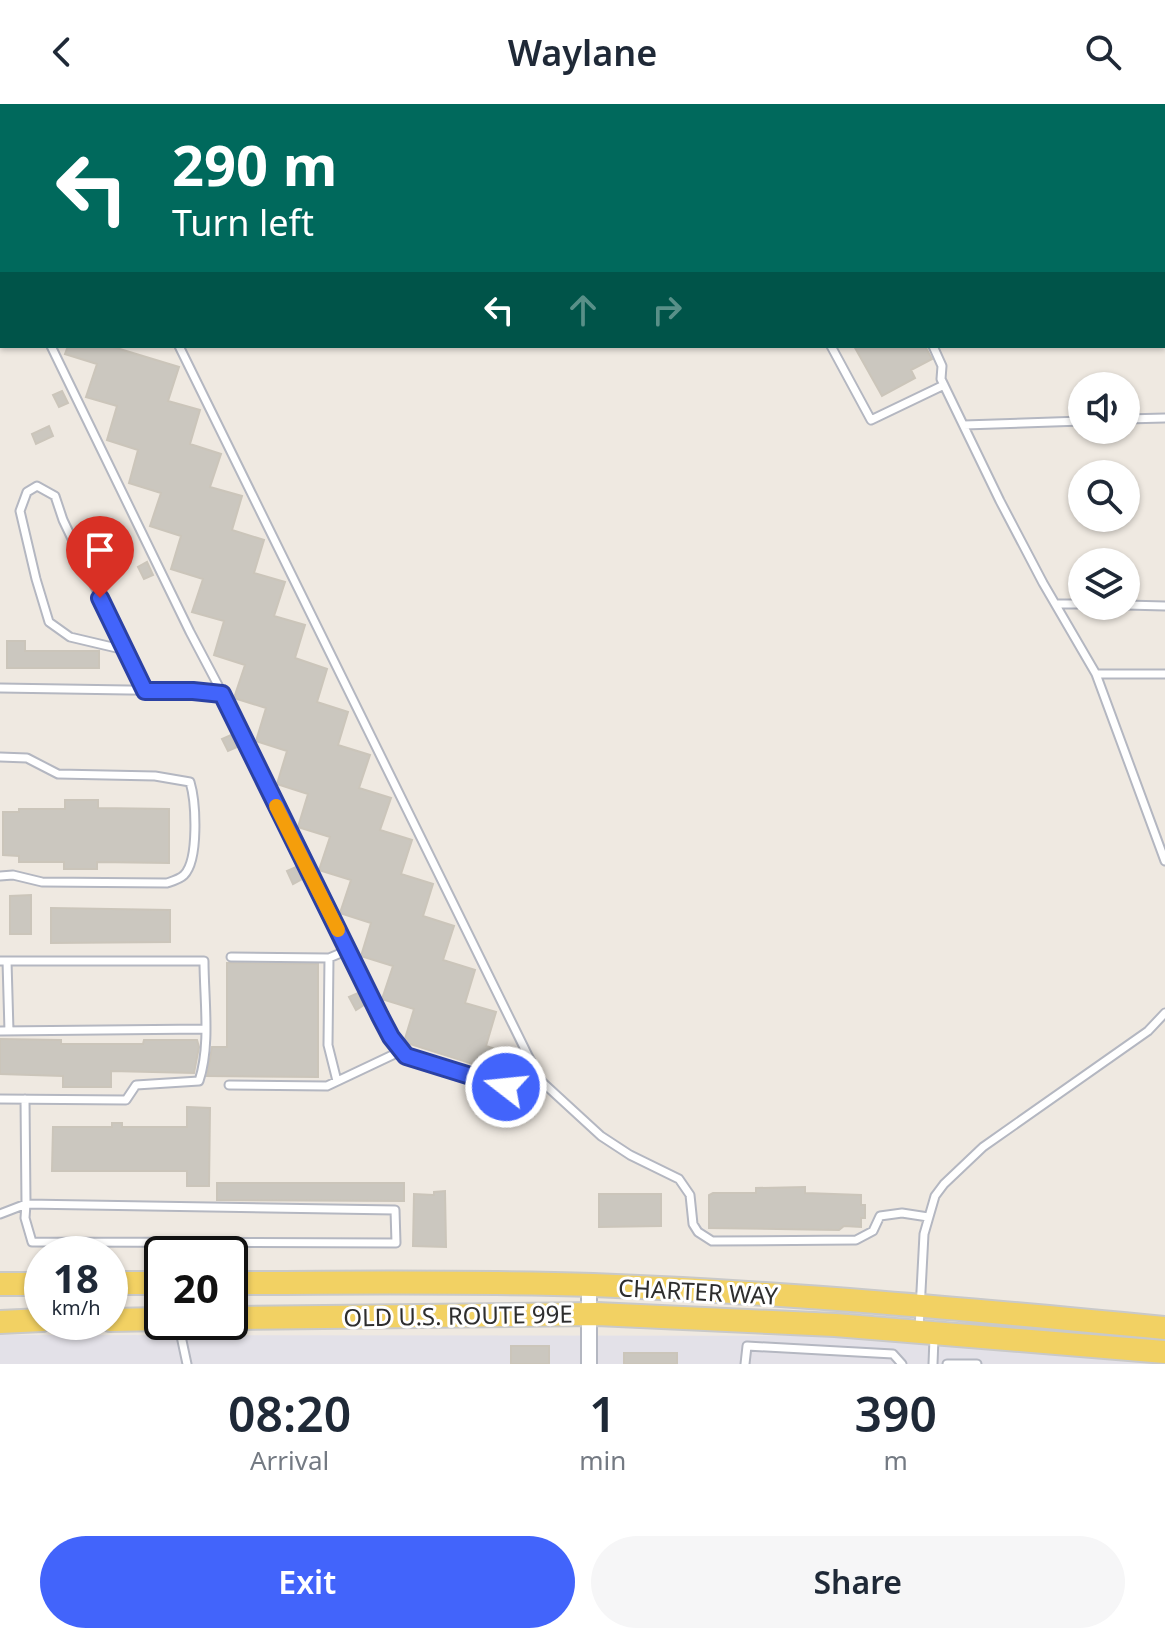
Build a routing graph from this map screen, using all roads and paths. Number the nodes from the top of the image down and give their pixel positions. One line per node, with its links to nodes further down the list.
1 (52, 348): 19 (lane)
2 (180, 348): 33 (lane)
3 (832, 348): 5 (lane)
4 (934, 348): 5 (lane)
5 (944, 385): 9 (lane)
6 (1165, 418): 7 (lane)
7 (1140, 419)
8 (1068, 421): 9 (lane)
9 (964, 425): 10 (lane)
10 (1056, 604): 11 (lane); 15 (lane)
11 (1068, 604)
12 (1140, 605): 13 (lane)
13 (1165, 606)
14 (125, 650): 14 (lane); 18 (lane)
15 (1096, 674): 16 (lane); 22 (lane)
16 (1165, 674)
17 (0, 688): 18 (lane)
18 (145, 691): 19 (lane)
19 (222, 694): 25 (lane)
20 (0, 757): 24 (lane)
21 (1165, 825): 22 (lane)
22 (1153, 826): 23 (lane)
23 (1165, 861)
24 (0, 876)
25 (348, 950): 27 (lane); 32 (lane)
26 (231, 957): 27 (lane)
27 (329, 958): 34 (lane)
28 (4, 961): 30 (lane); 31 (lane)
29 (1165, 1013): 40 (lane)
30 (205, 1029): 31 (lane); 37 (lane)
31 (5, 1031)
32 (401, 1051): 33 (lane); 34 (lane)
33 (540, 1080): 40 (lane)
34 (337, 1081): 35 (lane)
35 (229, 1085)
36 (0, 1099): 37 (lane)
37 (25, 1099): 38 (lane)
38 (26, 1204): 38 (lane); 39 (lane)
39 (0, 1214)
40 (928, 1217): 45 (lane)
41 (248, 1283): 44 (main road, CHARTER WAY)
42 (0, 1284): 43 (main road)
43 (24, 1284)
44 (589, 1285): 45 (main road, CHARTER WAY); 46 (street)
45 (919, 1305): 50 (main road, CHARTER WAY); 51 (lane)
46 (589, 1314): 47 (main road, OLD U.S. ROUTE 99E); 51 (main road, OLD U.S. ROUTE 99E); 56 (street)
47 (248, 1318)
48 (24, 1321): 49 (main road)
49 (0, 1322)
50 (1165, 1328)
51 (926, 1332): 53 (main road, OLD U.S. ROUTE 99E); 54 (main road); 59 (lane)
52 (182, 1340): 55 (lane)
53 (1165, 1352)
54 (1165, 1360)
55 (187, 1364)
56 (589, 1364)
57 (745, 1364): 58 (lane)
58 (902, 1364)
59 (933, 1364)
60 (947, 1364): 61 (lane)
61 (977, 1364)

